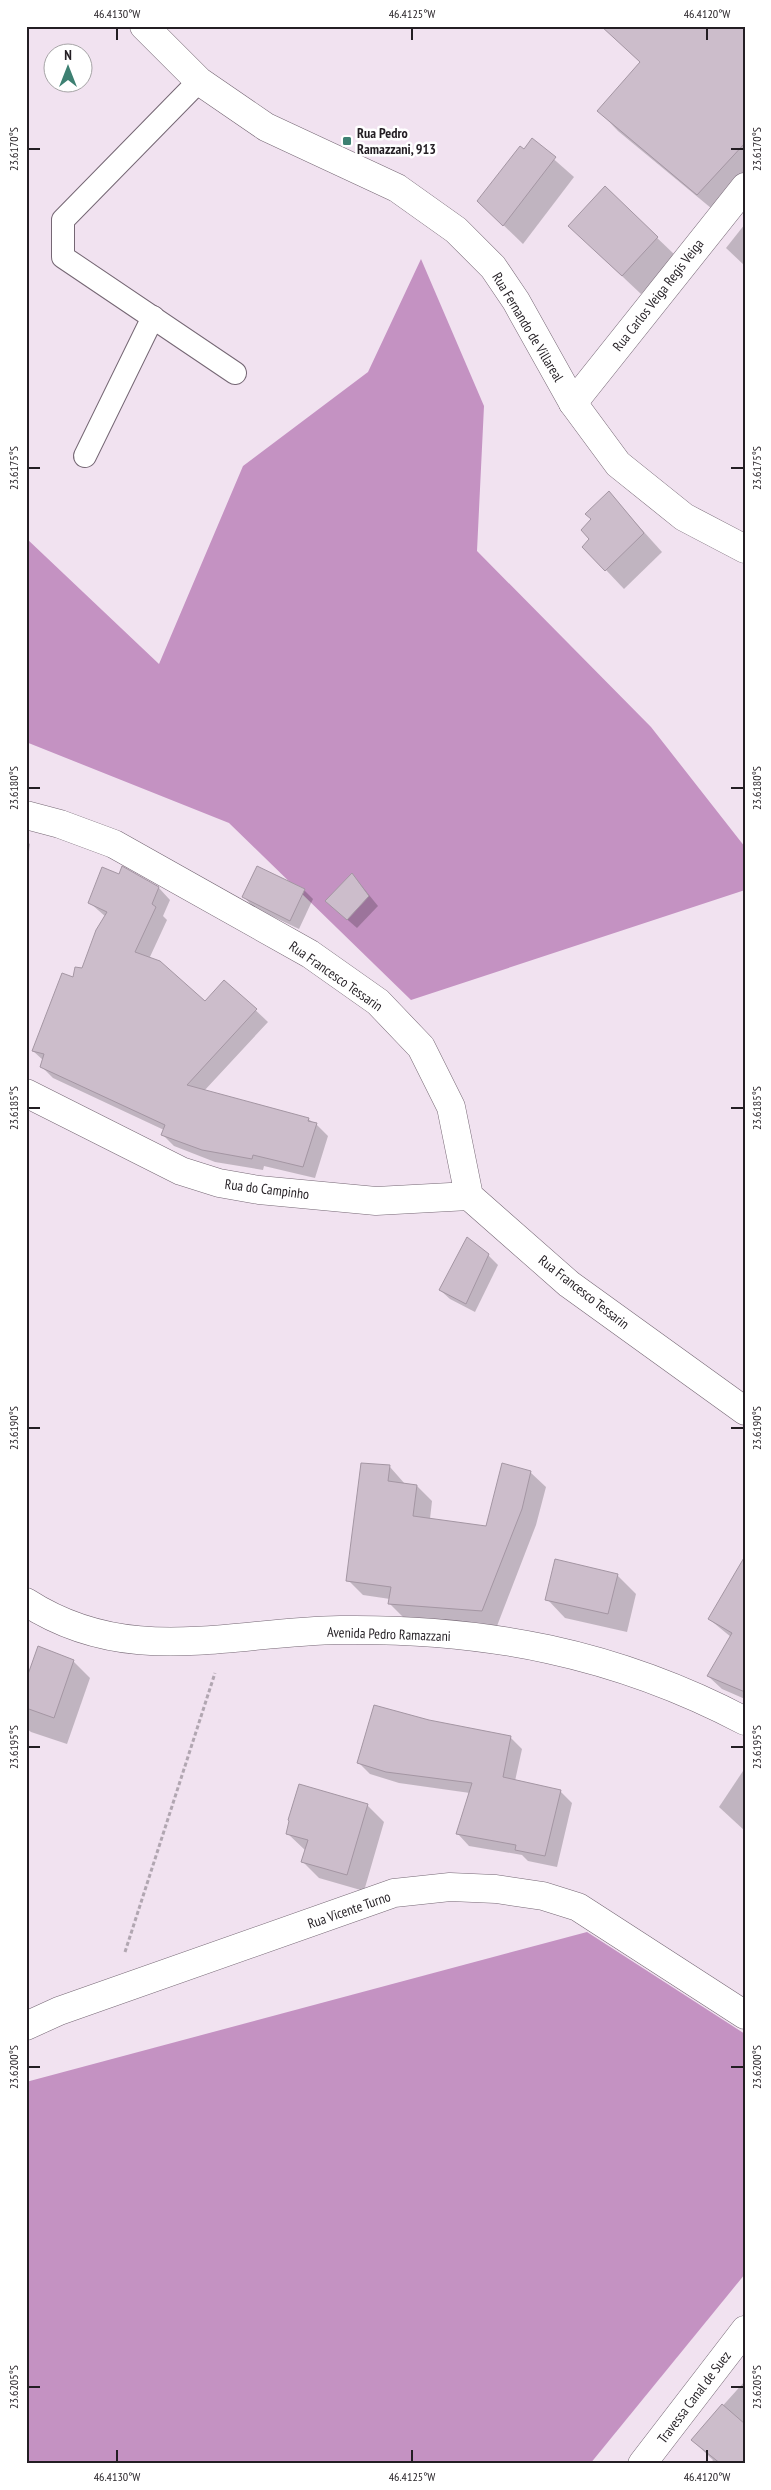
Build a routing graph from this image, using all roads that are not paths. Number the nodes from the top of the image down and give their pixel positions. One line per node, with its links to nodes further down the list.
1 (144, 26): 2 (street, Rua Fernando de Villareal)
2 (199, 81): 4 (lane); 6 (street, Rua Fernando de Villareal)
3 (745, 187): 6 (street, Rua Carlos Veiga Regis Veiga)
4 (153, 317): 5 (lane); 7 (lane)
5 (235, 373)
6 (574, 403): 8 (street, Rua Fernando de Villareal)
7 (85, 456)
8 (745, 549)
9 (26, 815): 11 (street, Rua Francesco Tessarin)
10 (26, 1093): 11 (street, Rua do Campinho)
11 (469, 1196): 12 (street, Rua Francesco Tessarin)
12 (745, 1412)
13 (26, 1602): 14 (street, Avenida Pedro Ramazzani)
14 (745, 1721)
15 (745, 2015): 16 (street, Rua Vicente Turno)
16 (26, 2026)
17 (745, 2330): 18 (street, Travessa Canal de Suez)
18 (642, 2464)

